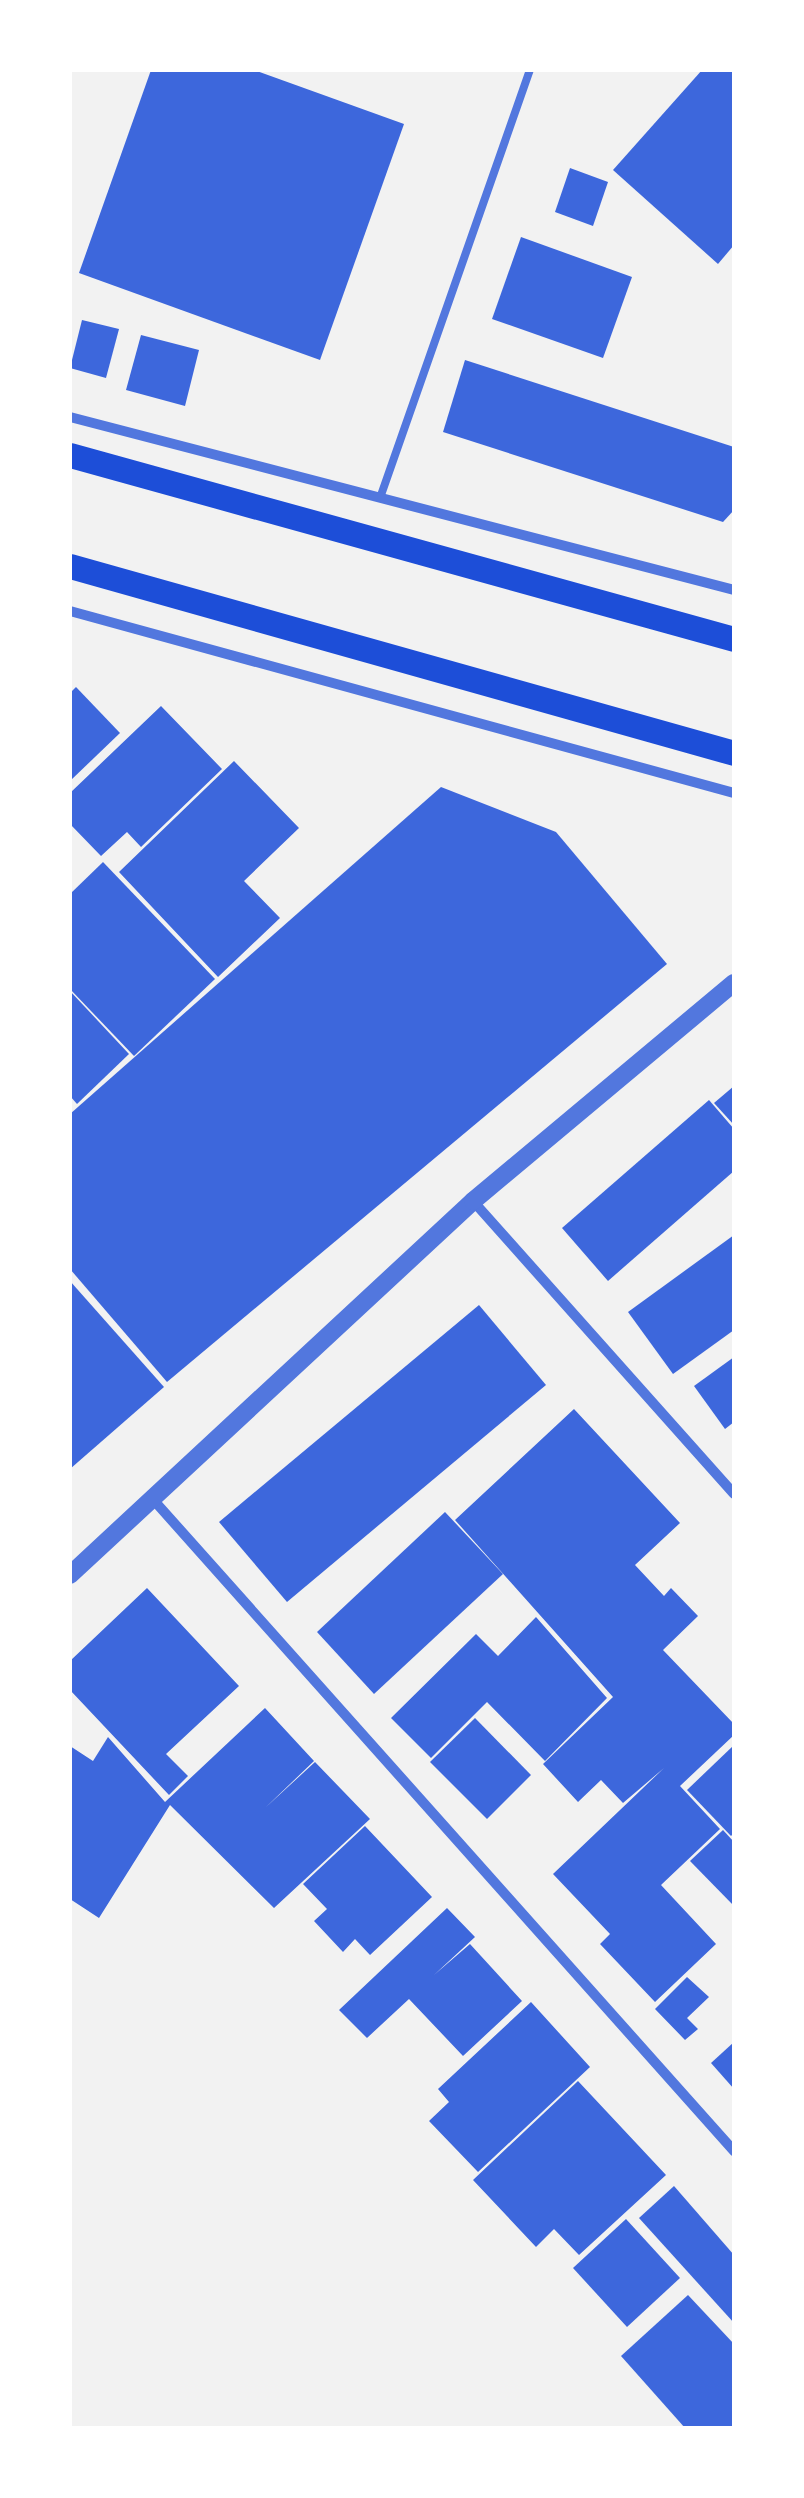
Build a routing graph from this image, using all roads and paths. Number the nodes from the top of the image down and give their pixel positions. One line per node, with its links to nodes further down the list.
1 (530, 70): 4 (lane)
2 (70, 417): 4 (street)
3 (70, 455): 8 (main road)
4 (380, 498): 6 (street)
5 (70, 566): 9 (main road)
6 (734, 590)
7 (70, 611): 10 (street)
8 (734, 639)
9 (734, 753)
10 (734, 793)
11 (734, 983): 12 (street)
12 (473, 1201): 13 (street); 14 (street)
13 (734, 1494)
14 (150, 1496): 15 (street); 16 (street)
15 (70, 1575)
16 (734, 2151)

